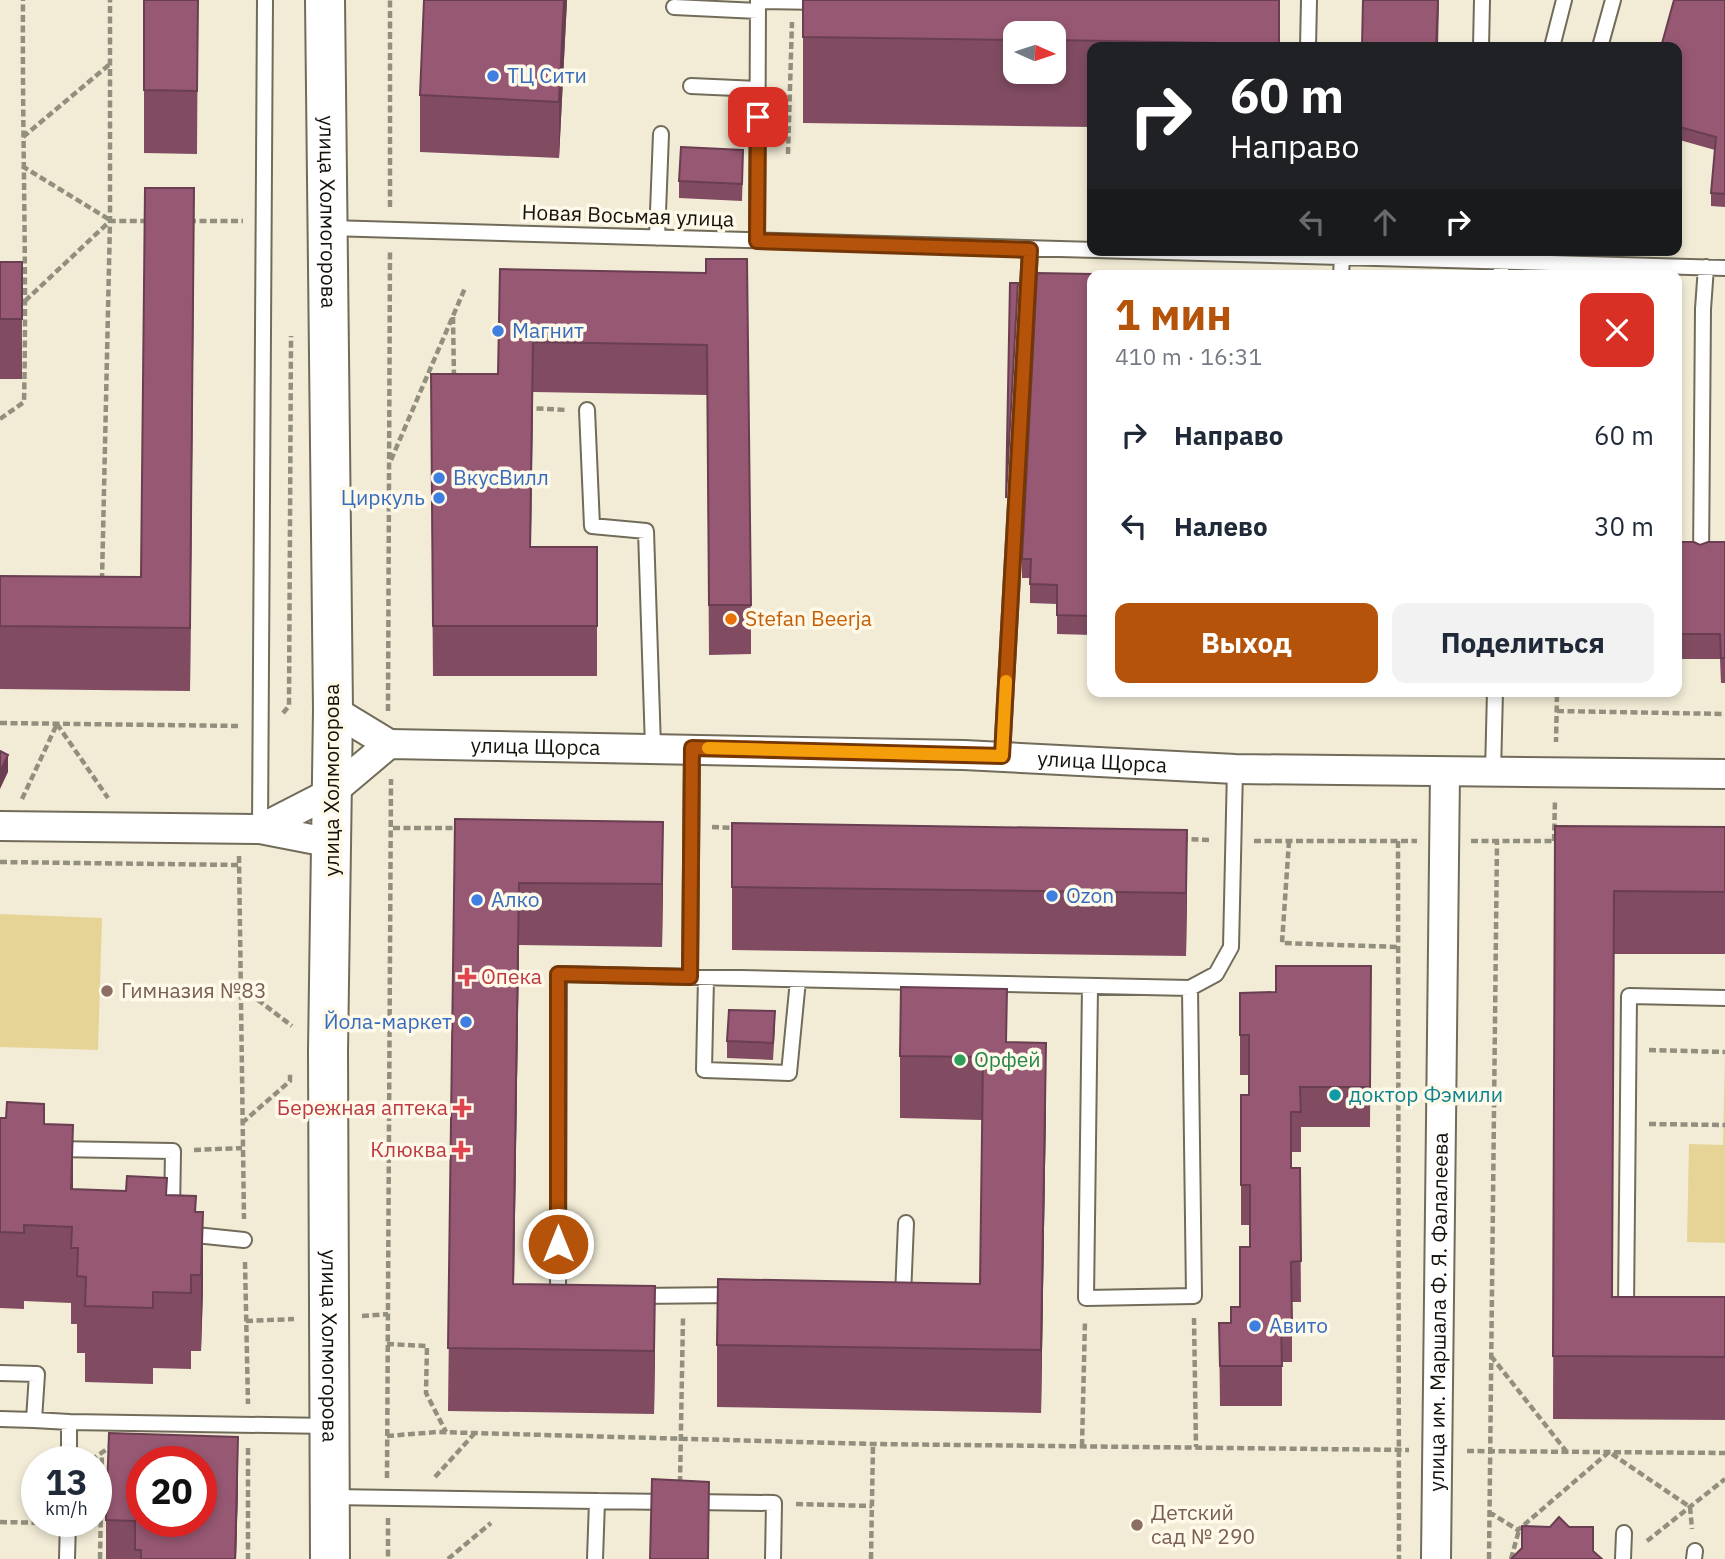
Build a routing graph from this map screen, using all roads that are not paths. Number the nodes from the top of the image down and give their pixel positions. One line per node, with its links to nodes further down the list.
1 (265, 0): 42 (lane)
2 (325, 0): 17 (main road, улица Холмогорова)
3 (1309, 0): 10 (lane)
4 (1482, 0): 11 (lane)
5 (1564, 0): 12 (lane)
6 (1613, 0): 13 (lane)
7 (839, 2): 9 (lane)
8 (674, 7): 9 (lane)
9 (758, 11): 15 (lane)
10 (1308, 42)
11 (1480, 42)
12 (1553, 42)
13 (1601, 42)
14 (691, 86): 15 (lane)
15 (758, 89): 19 (lane)
16 (661, 134): 18 (lane)
17 (327, 228): 18 (lane, Новая Восьмая улица); 31 (main road, улица Холмогорова)
18 (657, 237): 19 (lane, Новая Восьмая улица)
19 (757, 241): 20 (lane, Новая Восьмая улица)
20 (1030, 250): 21 (lane, Новая Восьмая улица); 35 (lane)
21 (1087, 251)
22 (1327, 256): 23 (lane, Новая Восьмая улица)
23 (1342, 258): 24 (lane, Новая Восьмая улица); 27 (lane)
24 (1499, 262): 25 (lane, Новая Восьмая улица)
25 (1706, 267): 26 (lane, Новая Восьмая улица); 29 (lane)
26 (1725, 268)
27 (1341, 270)
28 (587, 411): 33 (lane)
29 (1701, 561)
30 (1495, 697): 38 (lane)
31 (333, 710): 32 (street); 40 (main road, улица Холмогорова)
32 (389, 744): 33 (street, улица Щорса); 40 (street)
33 (653, 747): 34 (street, улица Щорса)
34 (692, 748): 35 (street, улица Щорса); 44 (lane)
35 (1002, 756): 36 (street, улица Щорса)
36 (1235, 769): 37 (street, улица Щорса); 48 (lane)
37 (1445, 773): 38 (street, улица Щорса); 72 (street, улица им. Маршала Ф. Я. Фалалеева)
38 (1493, 773): 39 (street, улица Щорса)
39 (1725, 774)
40 (332, 792): 42 (street); 43 (main road, улица Холмогорова)
41 (5, 826): 42 (street)
42 (260, 829): 43 (street)
43 (332, 843): 62 (main road, улица Холмогорова)
44 (690, 977): 45 (lane); 56 (lane)
45 (706, 978): 46 (lane); 46 (lane)
46 (797, 979): 47 (lane)
47 (1090, 986): 48 (lane); 48 (lane)
48 (1190, 988)
49 (1725, 998): 57 (lane)
50 (40, 1149): 52 (lane)
51 (906, 1223): 55 (lane)
52 (244, 1240)
53 (753, 1295): 54 (lane)
54 (614, 1296)
55 (890, 1296)
56 (572, 1297)
57 (1650, 1309)
58 (0, 1373): 60 (lane)
59 (0, 1419): 60 (lane)
60 (34, 1420): 61 (lane)
61 (69, 1422): 62 (lane); 63 (lane)
62 (330, 1426): 64 (main road, улица Холмогорова)
63 (69, 1446)
64 (330, 1497): 65 (lane); 69 (main road, улица Холмогорова)
65 (597, 1501): 70 (lane); 71 (lane)
66 (1624, 1533): 73 (lane)
67 (68, 1537): 68 (lane)
68 (67, 1559)
69 (330, 1559)
70 (595, 1559)
71 (773, 1559)
72 (1436, 1559)
73 (1623, 1559)

